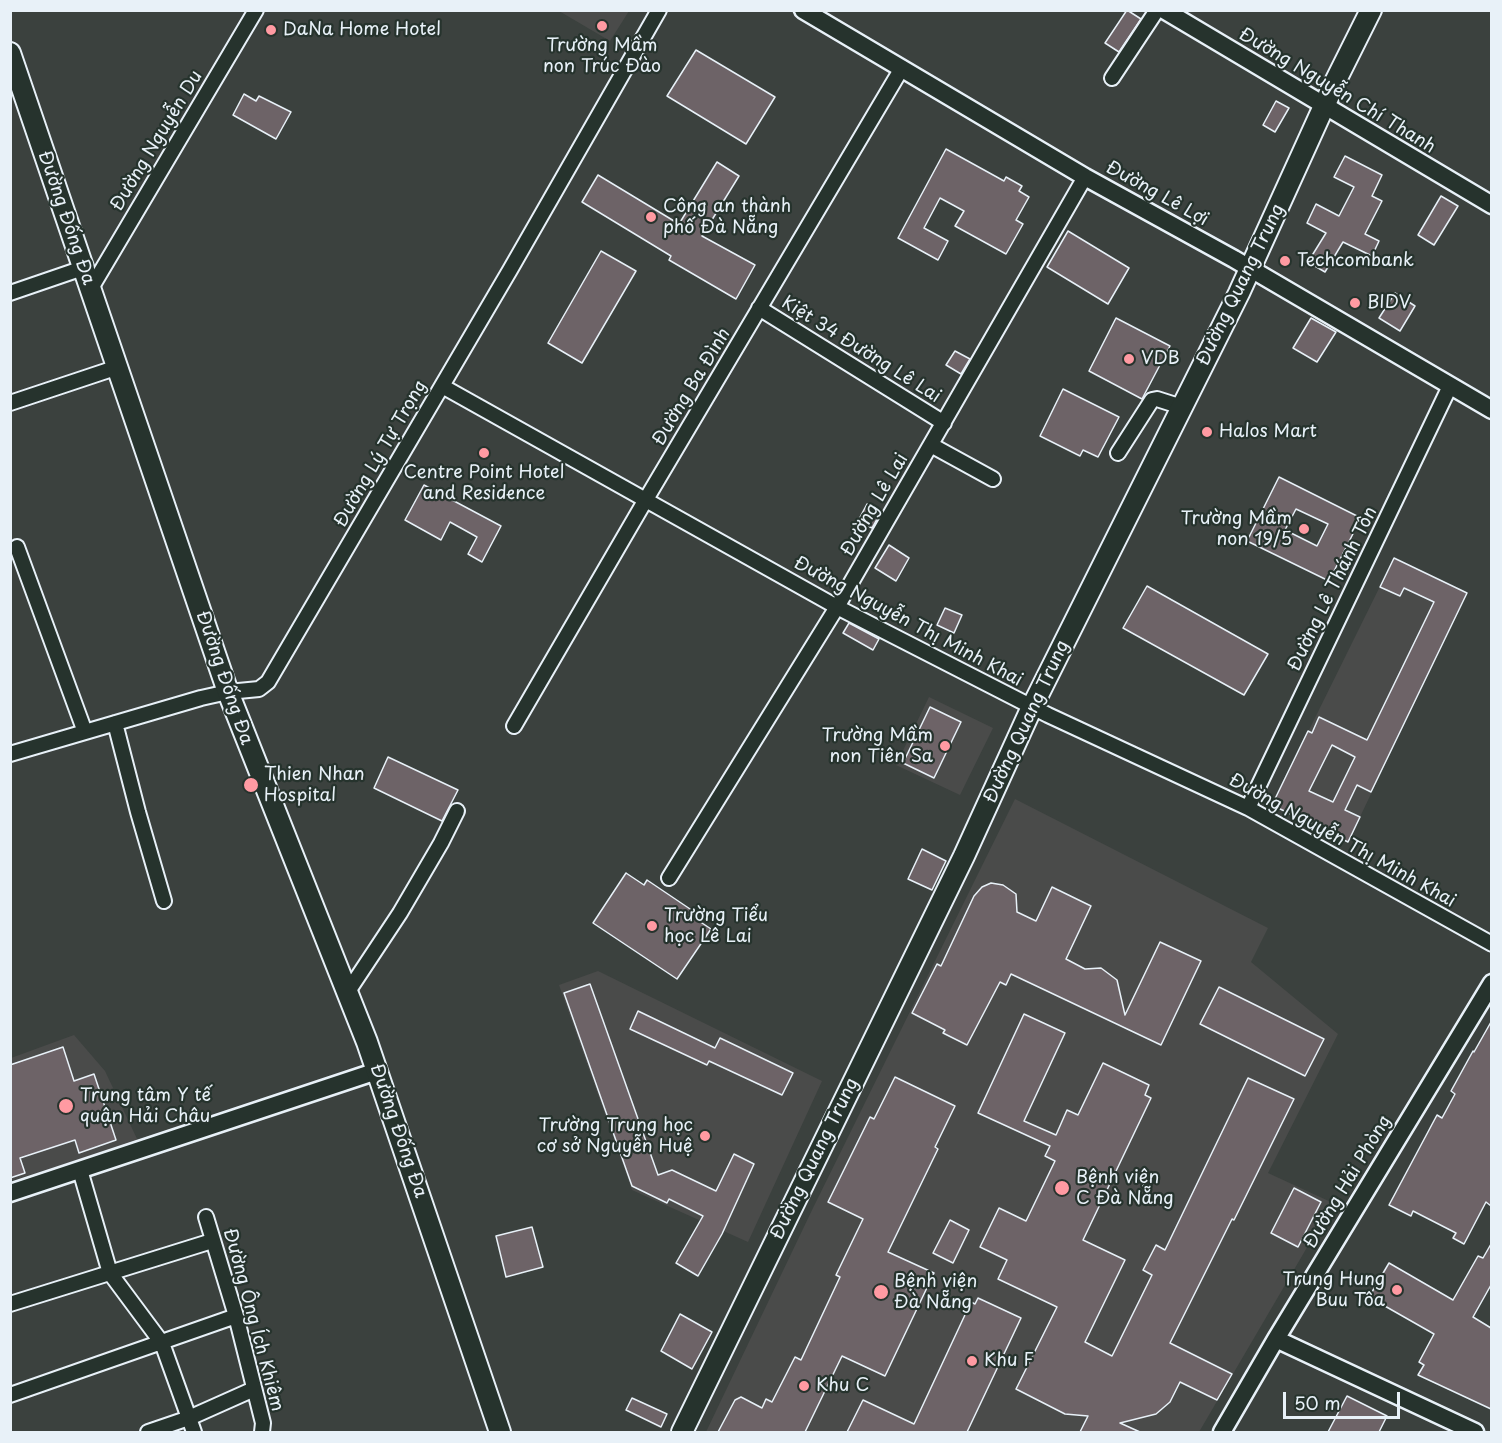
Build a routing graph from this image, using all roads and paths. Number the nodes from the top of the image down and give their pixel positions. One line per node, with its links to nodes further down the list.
1 (256, 10): 15 (street, Đường Nguyễn Du)
2 (659, 10): 19 (street, Đường Lý Tự Trọng)
3 (803, 10): 8 (street, Đường Lê Lợi)
4 (1157, 10): 9 (street)
5 (1164, 10): 10 (street, Đường Nguyễn Chí Thanh)
6 (1371, 10): 10 (main road, Đường Quang Trung)
7 (10, 53): 13 (main road, Đường Đống Đa)
8 (902, 68): 11 (street, Đường Lê Lợi); 17 (street, Đường Ba Đình)
9 (1112, 78)
10 (1324, 106): 12 (street, Đường Nguyễn Chí Thanh); 14 (main road, Đường Quang Trung)
11 (1085, 177): 14 (street, Đường Lê Lợi); 24 (street, Đường Lê Lai)
12 (1491, 205)
13 (83, 268): 15 (main road, Đường Đống Đa); 16 (street)
14 (1251, 269): 20 (street, Đường Lê Lợi); 22 (main road, Đường Quang Trung)
15 (90, 290): 18 (main road, Đường Đống Đa)
16 (10, 293)
17 (759, 308): 24 (street, Kiệt 34 Đường Lê Lai); 28 (street, Đường Ba Đình)
18 (118, 366): 21 (street); 31 (main road, Đường Đống Đa)
19 (442, 386): 28 (street, Đường Nguyễn Thị Minh Khai); 31 (street, Đường Lý Tự Trọng)
20 (1450, 386): 23 (street, Đường Lê Lợi); 37 (street, Đường Lê Thánh Tôn)
21 (10, 403)
22 (1182, 407): 26 (street); 32 (main road, Đường Quang Trung)
23 (1491, 410)
24 (944, 423): 25 (street, Đường Lê Lai)
25 (931, 445): 27 (street); 30 (street, Đường Lê Lai)
26 (1118, 453)
27 (993, 479)
28 (645, 501): 30 (street, Đường Nguyễn Thị Minh Khai); 34 (street, Đường Ba Đình)
29 (14, 551): 35 (street)
30 (837, 607): 32 (street, Đường Nguyễn Thị Minh Khai); 39 (street, Đường Lê Lai)
31 (228, 692): 33 (street, Đường Lý Tự Trọng); 43 (main road, Đường Đống Đa)
32 (1032, 707): 37 (street, Đường Nguyễn Thị Minh Khai); 62 (main road, Đường Quang Trung)
33 (115, 723): 35 (street, Đường Lý Tự Trọng); 40 (street)
34 (514, 726)
35 (85, 732): 36 (street, Đường Lý Tự Trọng)
36 (10, 754)
37 (1248, 808): 41 (street, Đường Nguyễn Thị Minh Khai)
38 (457, 811): 43 (street)
39 (669, 878)
40 (164, 901)
41 (1491, 944)
42 (1491, 983): 52 (street, Đường Hải Phòng)
43 (347, 993): 44 (main road, Đường Đống Đa)
44 (377, 1071): 45 (street); 61 (main road, Đường Đống Đa)
45 (80, 1170): 46 (street); 49 (street)
46 (10, 1193)
47 (206, 1217): 48 (street, Đường Ông Ích Khiêm)
48 (212, 1241): 49 (street); 51 (street, Đường Ông Ích Khiêm)
49 (110, 1273): 50 (street); 53 (street)
50 (10, 1304)
51 (236, 1316): 53 (street); 54 (street, Đường Ông Ích Khiêm)
52 (1276, 1339): 57 (street); 63 (street, Đường Hải Phòng)
53 (162, 1343): 55 (street); 56 (street)
54 (254, 1389): 56 (street); 60 (street, Đường Ông Ích Khiêm)
55 (10, 1395)
56 (189, 1418): 58 (street); 59 (street)
57 (1464, 1430)
58 (148, 1432)
59 (194, 1432)
60 (262, 1432)
61 (500, 1432)
62 (682, 1432)
63 (1222, 1432)

